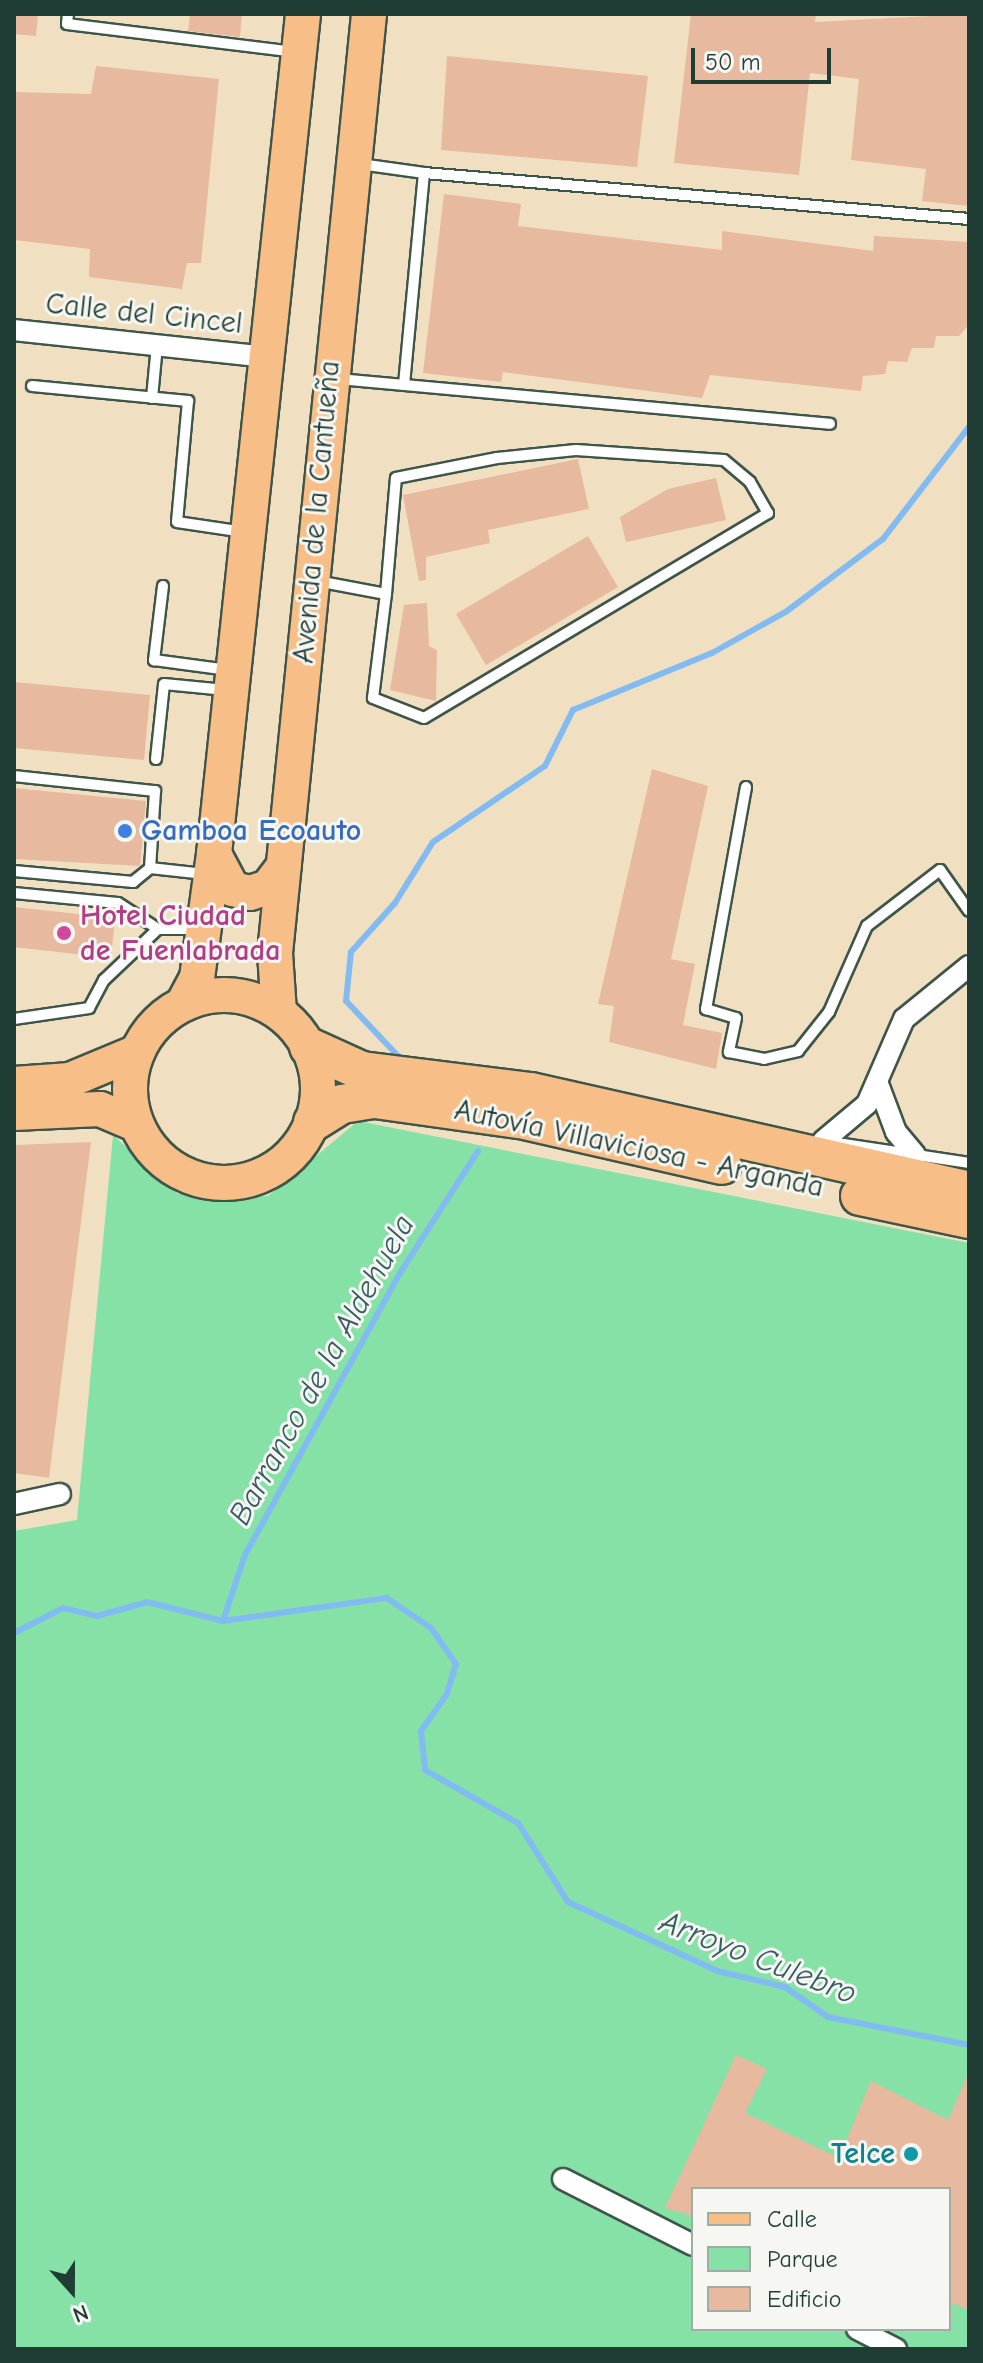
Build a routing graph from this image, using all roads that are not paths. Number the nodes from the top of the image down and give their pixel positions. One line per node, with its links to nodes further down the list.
1 (68, 14): 4 (lane)
2 (303, 14): 4 (main road)
3 (369, 14): 5 (main road, Avenida de la Cantueña)
4 (298, 53): 10 (main road)
5 (351, 163): 6 (lane); 11 (main road, Avenida de la Cantueña)
6 (424, 173): 7 (lane); 12 (lane)
7 (969, 219)
8 (14, 330): 9 (street, Calle del Cincel)
9 (157, 345): 10 (street, Calle del Cincel); 14 (lane)
10 (267, 357): 16 (main road)
11 (330, 378): 12 (lane); 17 (main road, Avenida de la Cantueña)
12 (404, 385): 15 (lane)
13 (32, 386): 14 (lane)
14 (152, 398): 16 (lane)
15 (830, 424)
16 (249, 533): 20 (main road)
17 (311, 580): 19 (lane); 25 (main road, Avenida de la Cantueña)
18 (163, 586): 20 (lane)
19 (386, 594): 19 (lane)
20 (230, 680): 21 (lane); 24 (main road)
21 (156, 759)
22 (14, 776): 26 (lane)
23 (746, 787): 29 (lane)
24 (210, 864): 25 (main road); 26 (lane); 31 (main road)
25 (284, 866): 34 (main road, Avenida de la Cantueña)
26 (150, 868): 27 (lane)
27 (14, 871)
28 (14, 893): 30 (lane)
29 (969, 911)
30 (158, 929): 31 (lane); 35 (lane)
31 (202, 929): 33 (main road)
32 (969, 966): 40 (street)
33 (183, 1004): 34 (main road); 37 (main road)
34 (279, 1012): 36 (main road)
35 (14, 1019)
36 (309, 1047): 42 (highway); 43 (main road)
37 (123, 1060): 38 (street); 39 (main road); 44 (main road)
38 (14, 1069)
39 (14, 1084)
40 (878, 1084): 45 (street); 46 (street)
41 (14, 1113): 44 (main road)
42 (617, 1113): 45 (highway); 48 (highway)
43 (313, 1122): 44 (main road); 49 (highway, Autovía Villaviciosa - Arganda)
44 (136, 1124)
45 (823, 1141): 46 (lane)
46 (915, 1155): 47 (lane)
47 (969, 1163)
48 (969, 1191)
49 (969, 1219)
50 (60, 1494): 51 (street)
51 (14, 1504)
52 (563, 2179): 53 (street)
53 (691, 2244)
54 (861, 2331): 55 (street)
55 (896, 2349)

